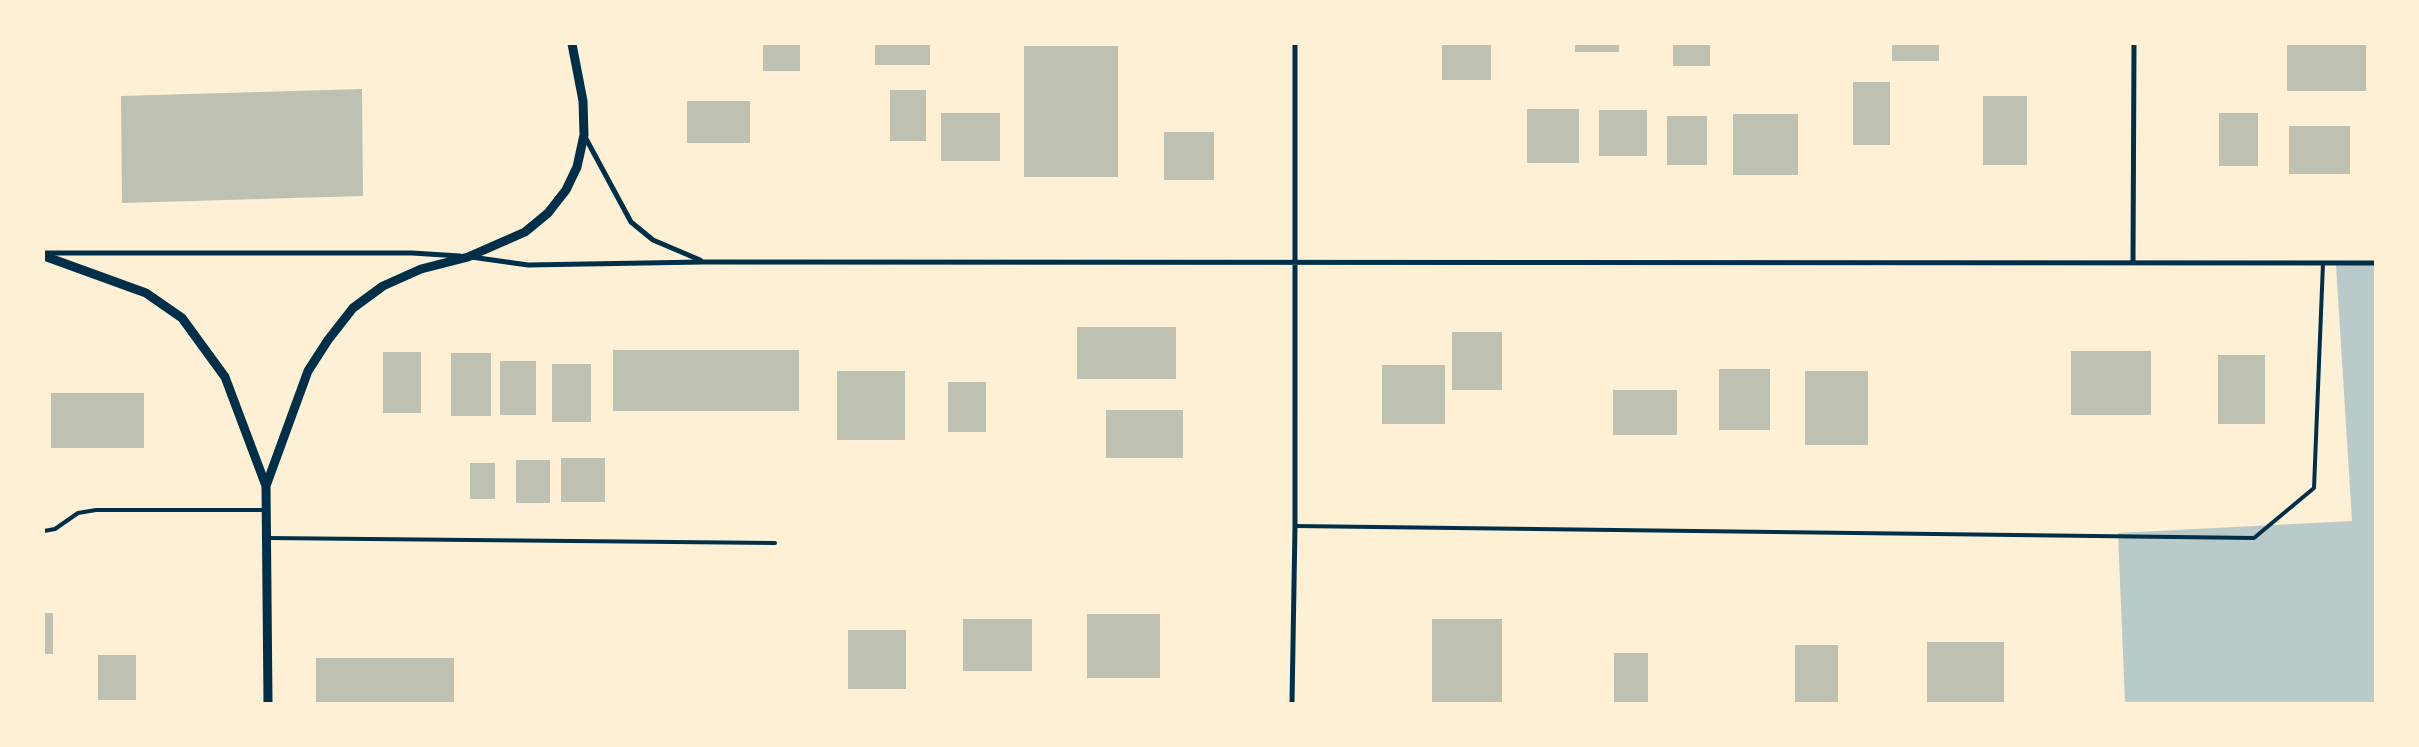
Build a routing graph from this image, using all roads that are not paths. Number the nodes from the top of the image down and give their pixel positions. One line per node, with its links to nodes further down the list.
1 (572, 44): 4 (street)
2 (1295, 44): 8 (street)
3 (2134, 44): 9 (street)
4 (584, 135): 6 (street); 7 (street)
5 (44, 254): 6 (street); 12 (street)
6 (468, 257): 7 (street); 12 (street)
7 (702, 262): 8 (street)
8 (1294, 262): 9 (street); 14 (street)
9 (2133, 262): 10 (street)
10 (2323, 263): 11 (street); 14 (lane)
11 (2375, 263)
12 (266, 486): 13 (street)
13 (267, 510): 15 (lane); 16 (street)
14 (1295, 526): 19 (street)
15 (44, 531)
16 (267, 538): 17 (lane); 18 (street)
17 (775, 542)
18 (268, 703)
19 (1292, 703)

